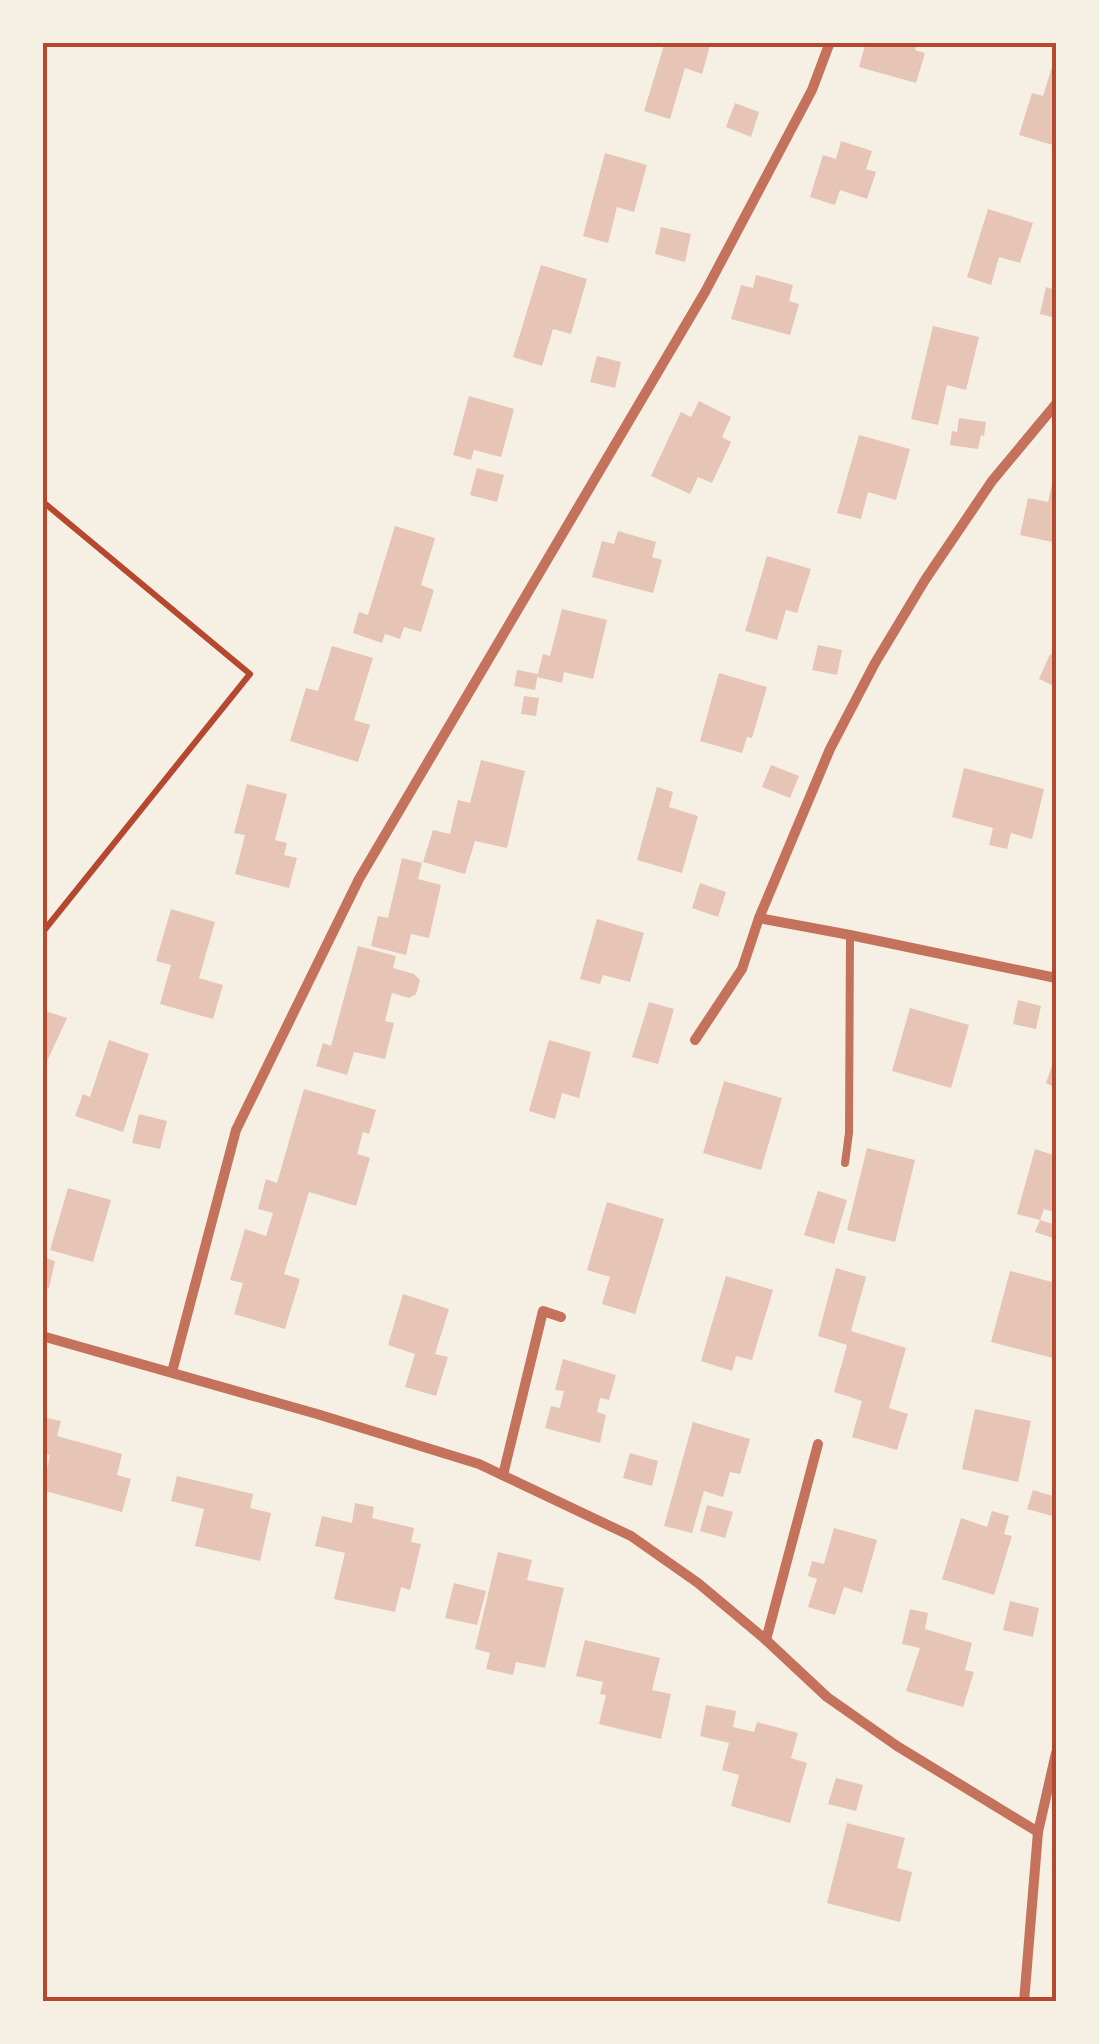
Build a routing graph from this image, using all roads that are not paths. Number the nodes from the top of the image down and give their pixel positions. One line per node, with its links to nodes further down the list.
1 (830, 42): 10 (street)
2 (1056, 404): 3 (street)
3 (759, 918): 4 (street); 6 (street)
4 (850, 934): 5 (street); 7 (lane)
5 (1056, 978)
6 (695, 1040)
7 (845, 1162)
8 (561, 1316): 12 (street)
9 (42, 1336): 10 (street)
10 (172, 1372): 12 (street)
11 (818, 1444): 13 (street)
12 (502, 1475): 13 (street)
13 (766, 1640): 15 (street)
14 (1056, 1753): 15 (street)
15 (1038, 1832): 16 (street)
16 (1024, 2002)

